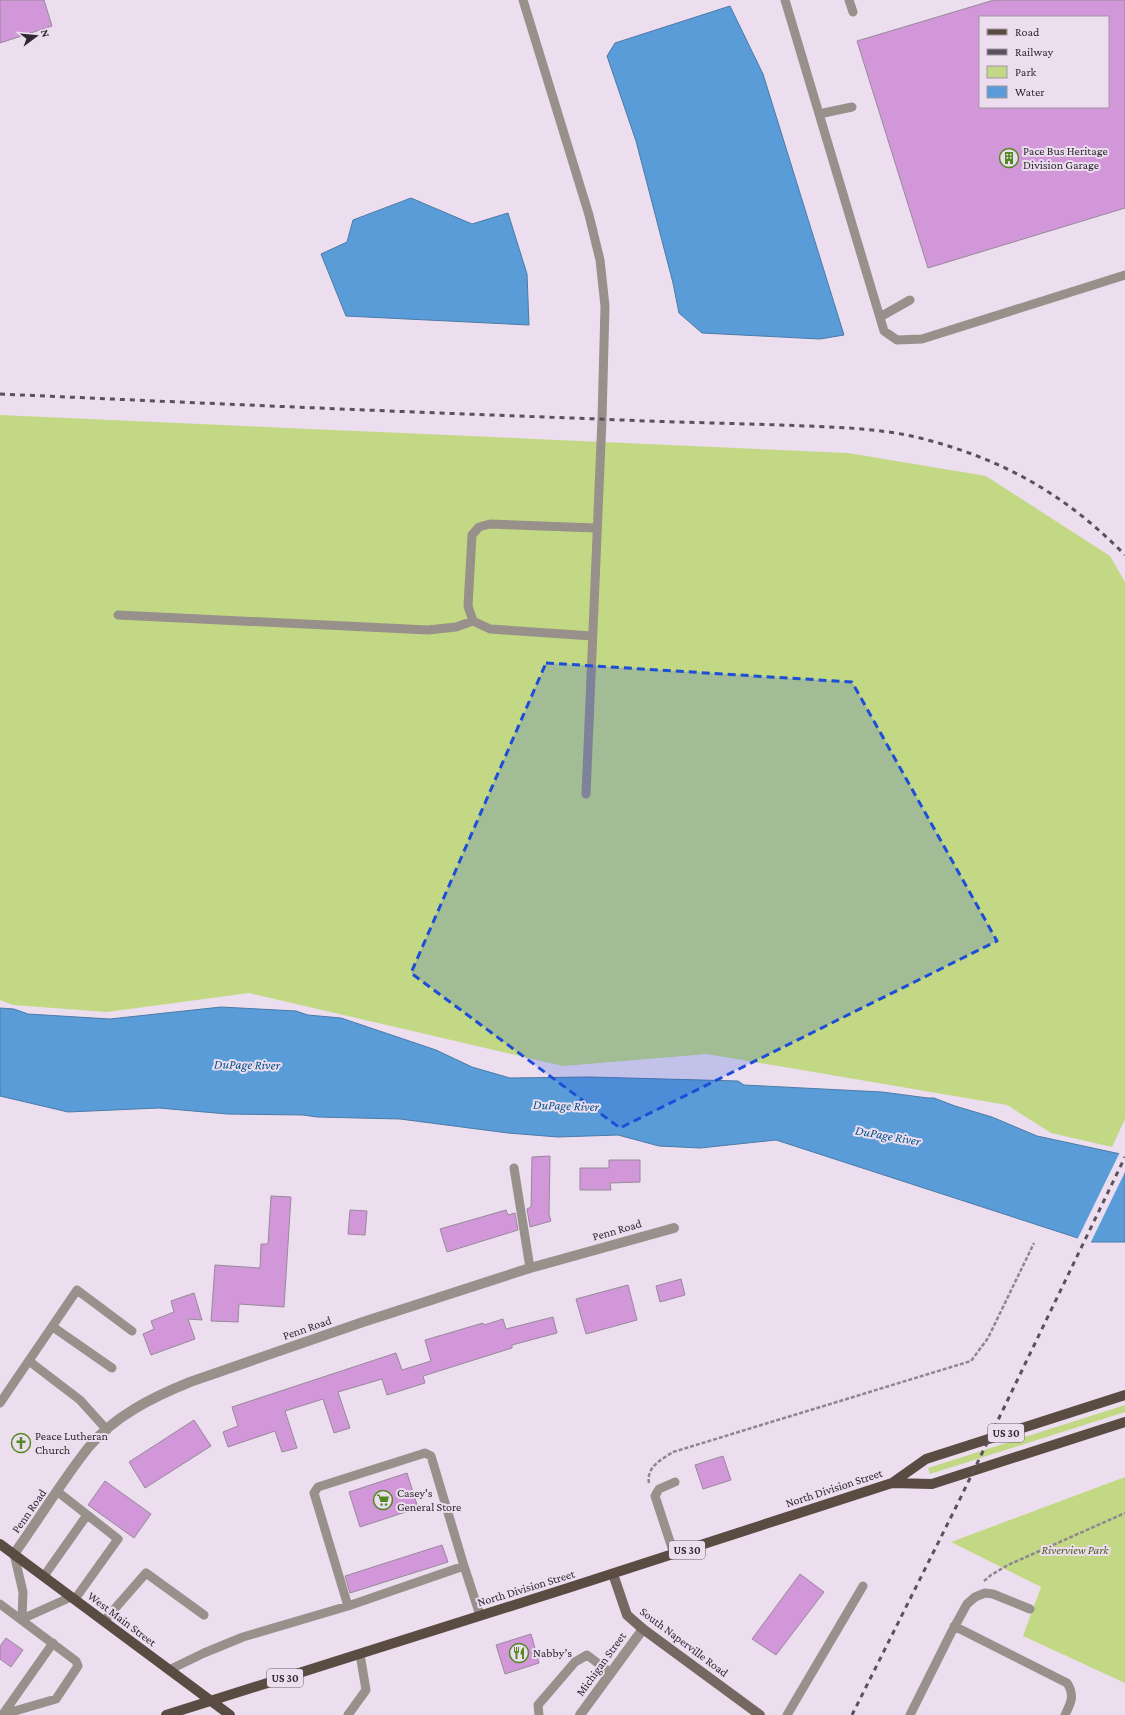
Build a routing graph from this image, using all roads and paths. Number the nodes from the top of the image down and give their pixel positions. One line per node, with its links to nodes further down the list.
1 (524, 0): 10 (lane)
2 (785, 0): 6 (lane)
3 (849, 0): 4 (lane)
4 (852, 12)
5 (852, 107): 6 (lane)
6 (819, 114): 9 (lane)
7 (1125, 275): 9 (lane)
8 (910, 300): 9 (lane)
9 (880, 317)
10 (596, 528): 12 (lane); 13 (lane)
11 (118, 616): 12 (lane)
12 (473, 621): 13 (lane)
13 (592, 636): 14 (lane)
14 (586, 794)
15 (514, 1168): 18 (lane)
16 (674, 1228): 18 (street, Penn Road)
17 (1034, 1242): 30 (path)
18 (530, 1268): 26 (street, Penn Road)
19 (53, 1326): 20 (lane); 21 (lane); 22 (lane)
20 (132, 1331)
21 (29, 1361): 24 (lane); 26 (lane)
22 (112, 1368)
23 (1125, 1395): 28 (main road, North Division Street / US 30)
24 (0, 1403)
25 (1125, 1422): 28 (main road, North Division Street / US 30)
26 (107, 1430): 29 (street, Penn Road)
27 (675, 1482): 30 (lane)
28 (892, 1482): 35 (main road, North Division Street / US 30)
29 (58, 1492): 32 (lane); 34 (street, Penn Road)
30 (655, 1496): 35 (lane)
31 (1125, 1513): 40 (path)
32 (87, 1515): 38 (lane); 41 (lane)
33 (0, 1544): 34 (main road, West Main Street)
34 (14, 1554): 38 (main road, West Main Street); 47 (lane)
35 (674, 1554): 37 (main road, North Division Street / US 30)
36 (464, 1566): 43 (lane); 43 (lane); 46 (lane)
37 (613, 1574): 46 (main road, North Division Street / US 30); 50 (main road, South Naperville Road)
38 (44, 1576): 41 (main road, West Main Street)
39 (863, 1586): 63 (lane)
40 (975, 1597): 44 (lane); 49 (lane)
41 (73, 1598): 47 (lane); 48 (main road, West Main Street)
42 (0, 1604): 47 (lane)
43 (348, 1606): 53 (lane)
44 (1030, 1609)
45 (204, 1615): 48 (lane)
46 (480, 1615): 52 (main road, North Division Street / US 30)
47 (22, 1619): 51 (lane)
48 (104, 1621): 53 (main road, West Main Street)
49 (954, 1626): 64 (lane); 65 (lane)
50 (643, 1629): 54 (street, Michigan Street); 62 (main road, South Naperville Road)
51 (53, 1643): 56 (lane); 56 (lane)
52 (360, 1654): 55 (main road, North Division Street / US 30); 59 (lane)
53 (169, 1670): 55 (main road, West Main Street)
54 (611, 1673): 60 (lane); 61 (street, Michigan Street)
55 (209, 1701): 57 (main road, North Division Street / US 30); 58 (main road, West Main Street)
56 (2, 1715)
57 (166, 1715)
58 (230, 1715)
59 (348, 1715)
60 (539, 1715)
61 (580, 1715)
62 (760, 1715)
63 (787, 1715)
64 (910, 1715)
65 (1065, 1715)

